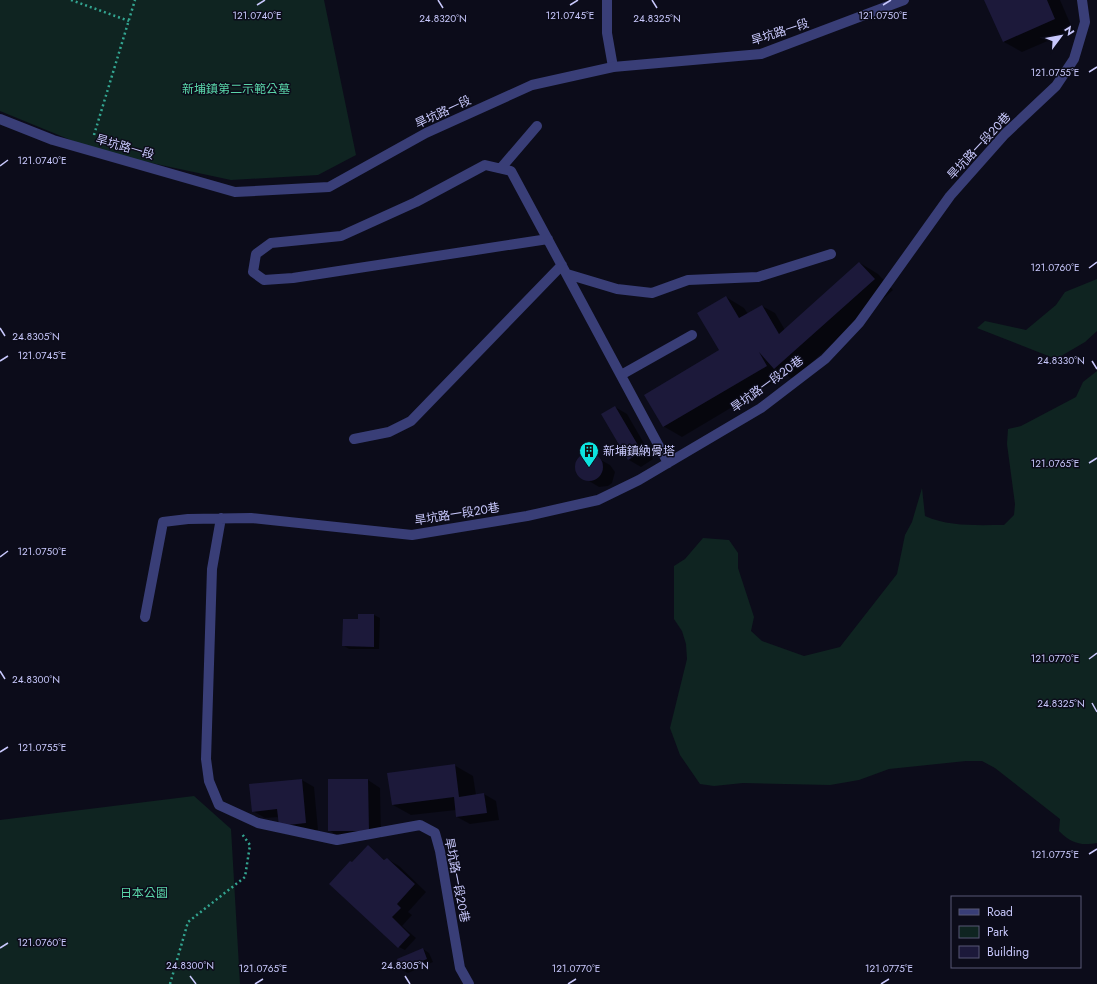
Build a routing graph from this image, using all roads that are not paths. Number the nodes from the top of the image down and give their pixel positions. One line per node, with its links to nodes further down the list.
1 (607, 0): 4 (street)
2 (904, 0): 4 (street, 旱坑路一段)
3 (1082, 0): 14 (street, 旱坑路一段20巷)
4 (613, 67): 5 (street, 旱坑路一段)
5 (0, 119)
6 (537, 126): 7 (street)
7 (501, 168): 8 (street); 8 (street)
8 (548, 239): 10 (street)
9 (831, 254): 10 (street)
10 (564, 269): 12 (street); 13 (street)
11 (692, 335): 12 (street)
12 (621, 375): 14 (street)
13 (354, 439)
14 (668, 463): 15 (street, 旱坑路一段20巷)
15 (221, 518): 16 (street); 17 (street, 旱坑路一段20巷)
16 (145, 617)
17 (469, 984)

